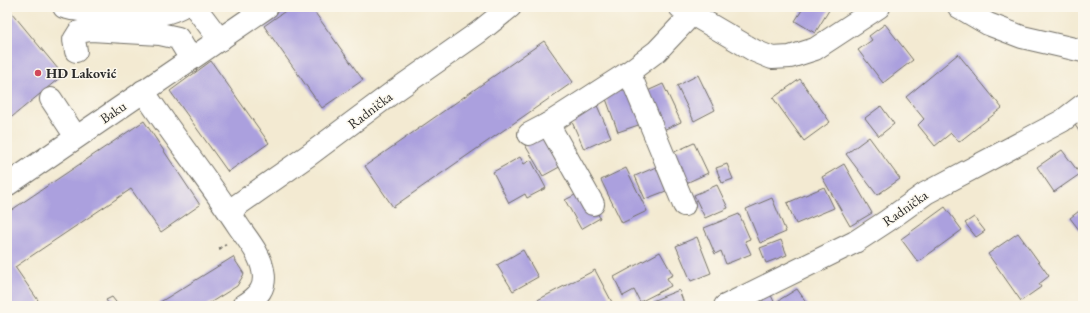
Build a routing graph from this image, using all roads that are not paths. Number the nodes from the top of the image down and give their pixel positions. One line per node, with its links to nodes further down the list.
1 (64, 7): 2 (street)
2 (181, 7)
3 (195, 7): 9 (street)
4 (267, 7): 9 (street, Baku)
5 (510, 7): 21 (street, Radnička)
6 (879, 7): 8 (street)
7 (959, 7): 11 (street)
8 (686, 10): 13 (street)
9 (220, 40): 12 (street, Baku)
10 (76, 51): 12 (street)
11 (1083, 51)
12 (191, 59): 14 (street, Baku)
13 (629, 72): 19 (street); 20 (street)
14 (143, 91): 17 (street, Baku); 21 (street)
15 (51, 99): 17 (street)
16 (1083, 105): 23 (street, Radnička)
17 (76, 137): 18 (street, Baku)
18 (7, 185)
19 (593, 204)
20 (684, 205)
21 (229, 211): 22 (street)
22 (243, 306)
23 (725, 306)

